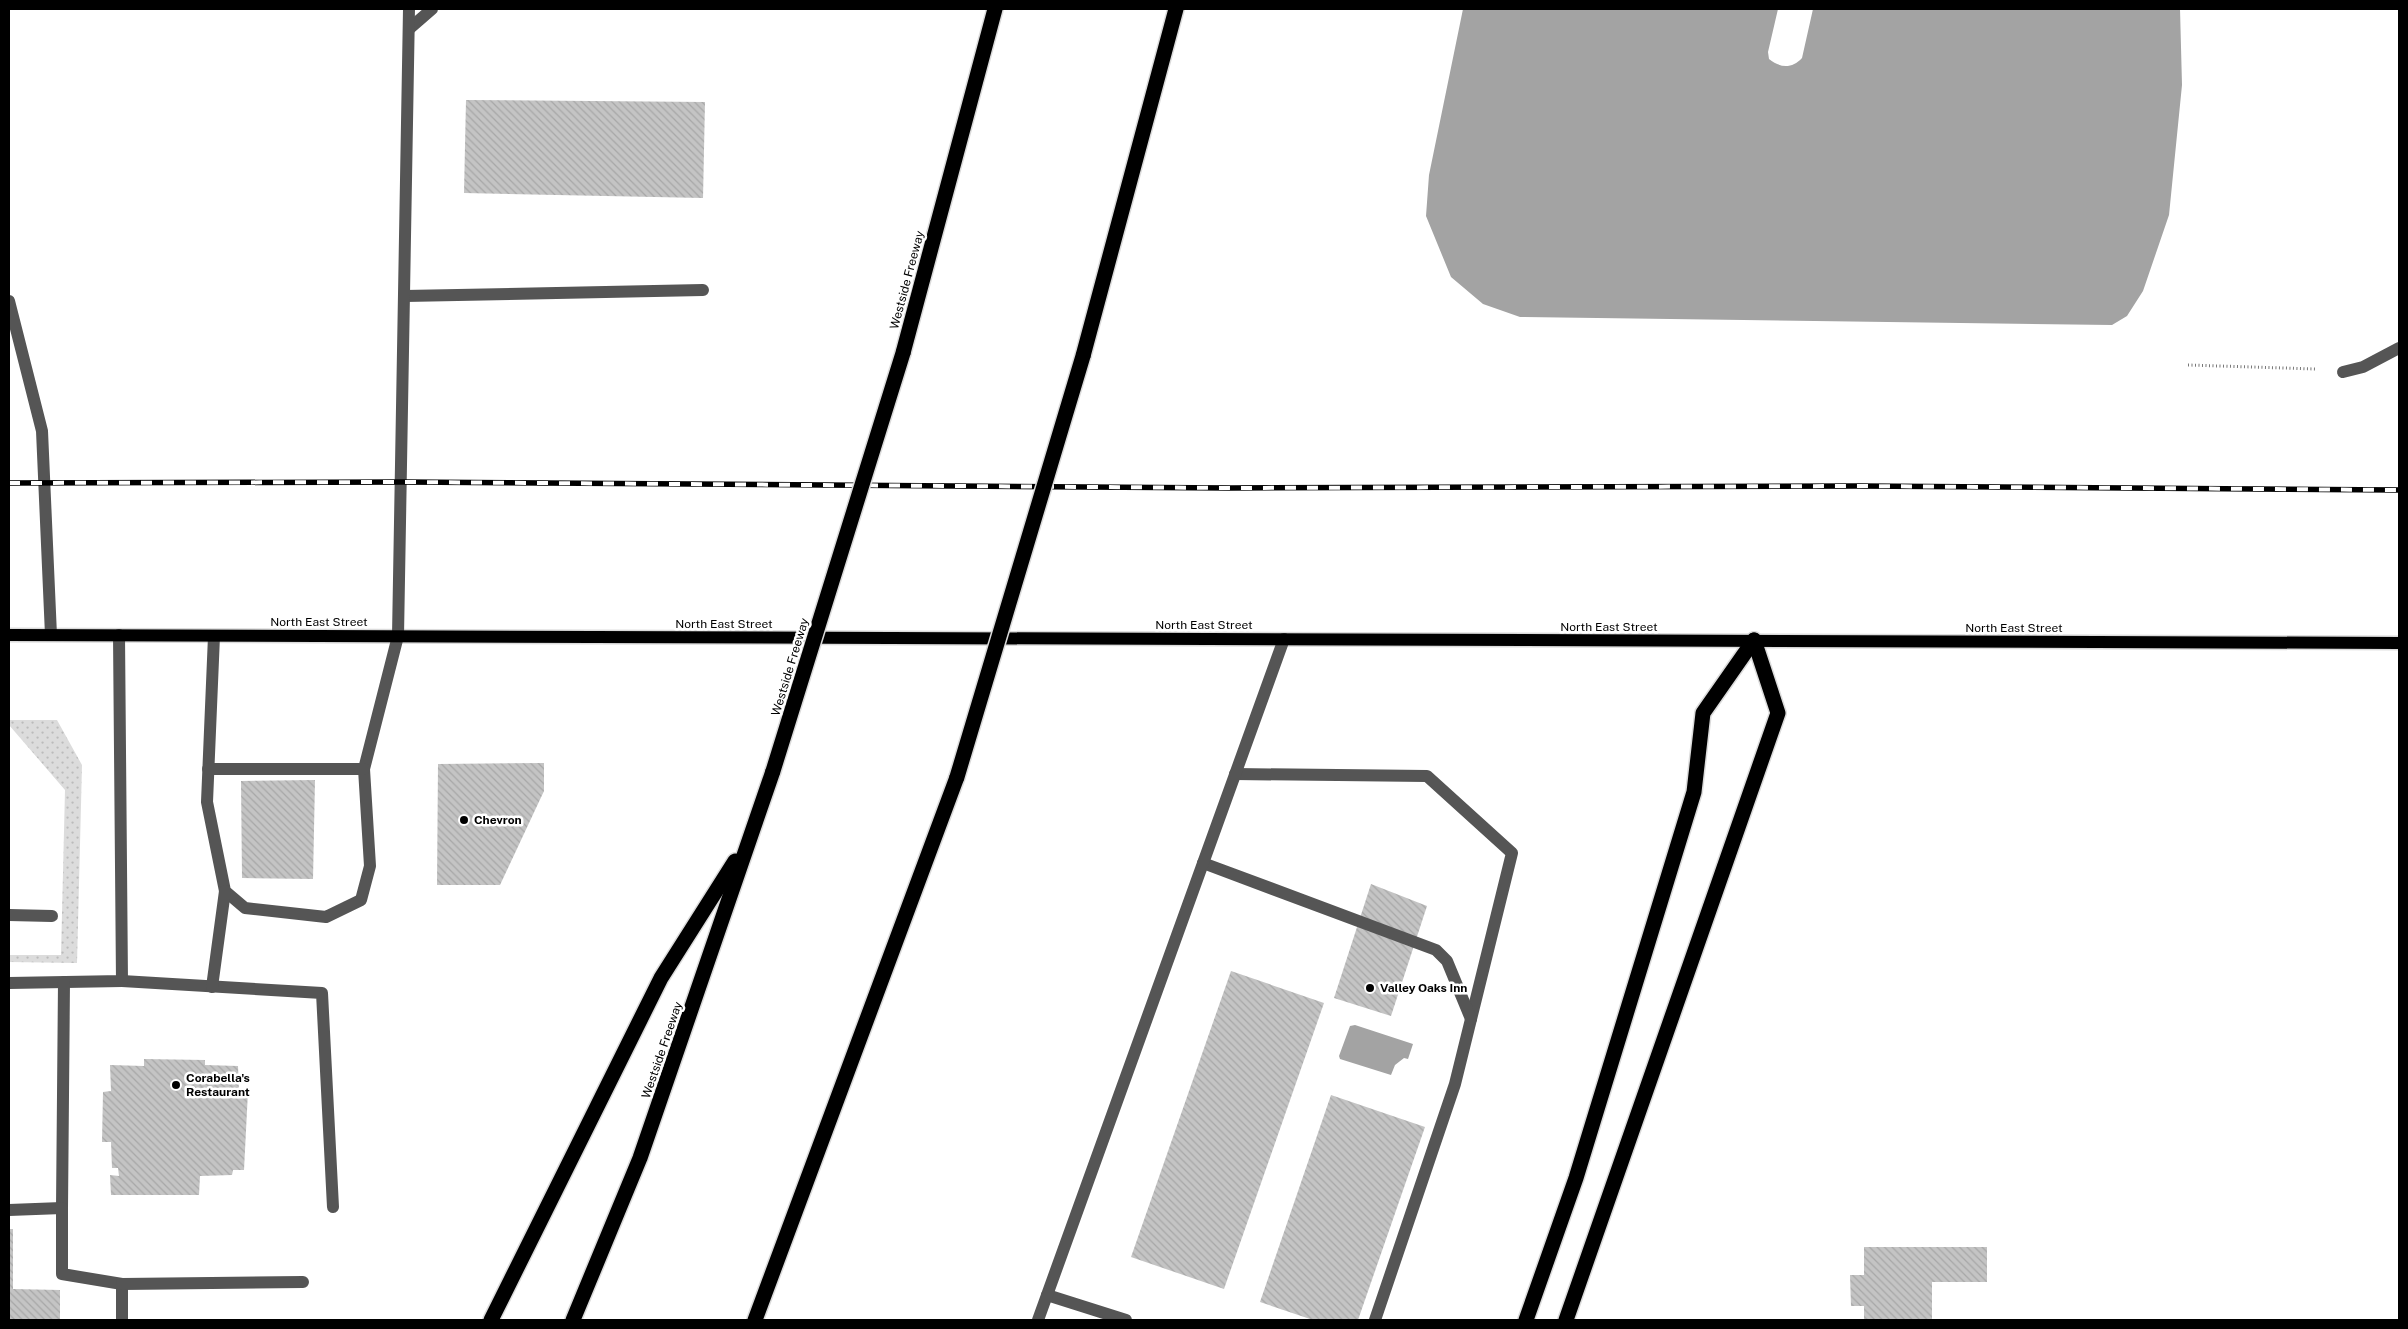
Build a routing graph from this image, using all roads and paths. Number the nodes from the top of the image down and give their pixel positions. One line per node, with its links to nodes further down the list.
1 (409, 9): 5 (lane)
2 (432, 9): 5 (lane)
3 (995, 9): 23 (highway, Westside Freeway, bridge)
4 (1176, 9): 42 (highway, bridge)
5 (409, 29): 7 (lane)
6 (703, 290): 7 (lane)
7 (404, 296): 16 (lane)
8 (9, 301): 13 (lane)
9 (2399, 348): 11 (lane)
10 (2188, 365): 11 (path)
11 (2343, 372)
12 (9, 635): 13 (main road, North East Street)
13 (51, 635): 14 (main road, North East Street)
14 (119, 635): 15 (main road, North East Street); 28 (lane)
15 (214, 636): 16 (main road, North East Street); 20 (lane)
16 (398, 636): 17 (main road, North East Street); 21 (lane)
17 (1284, 639): 18 (main road, North East Street); 22 (lane)
18 (1754, 640): 19 (main road, North East Street); 46 (highway); 47 (highway)
19 (2399, 643)
20 (208, 769): 21 (lane); 25 (lane)
21 (364, 769): 25 (lane)
22 (1235, 774): 24 (lane); 32 (lane)
23 (748, 841): 40 (highway); 41 (highway, Westside Freeway)
24 (1203, 863): 32 (lane); 38 (lane)
25 (224, 891): 31 (lane)
26 (9, 915): 27 (lane)
27 (52, 916)
28 (122, 981): 29 (lane); 31 (lane)
29 (64, 982): 30 (lane); 34 (lane)
30 (9, 983)
31 (212, 987): 33 (lane)
32 (1471, 1019): 45 (lane)
33 (332, 1207)
34 (62, 1208): 35 (lane); 37 (lane)
35 (9, 1210)
36 (303, 1282): 37 (lane)
37 (122, 1284): 39 (lane)
38 (1047, 1295): 43 (lane); 44 (lane)
39 (122, 1320)
40 (491, 1320)
41 (573, 1320)
42 (755, 1320)
43 (1038, 1320)
44 (1126, 1320)
45 (1375, 1320)
46 (1526, 1320)
47 (1566, 1320)

